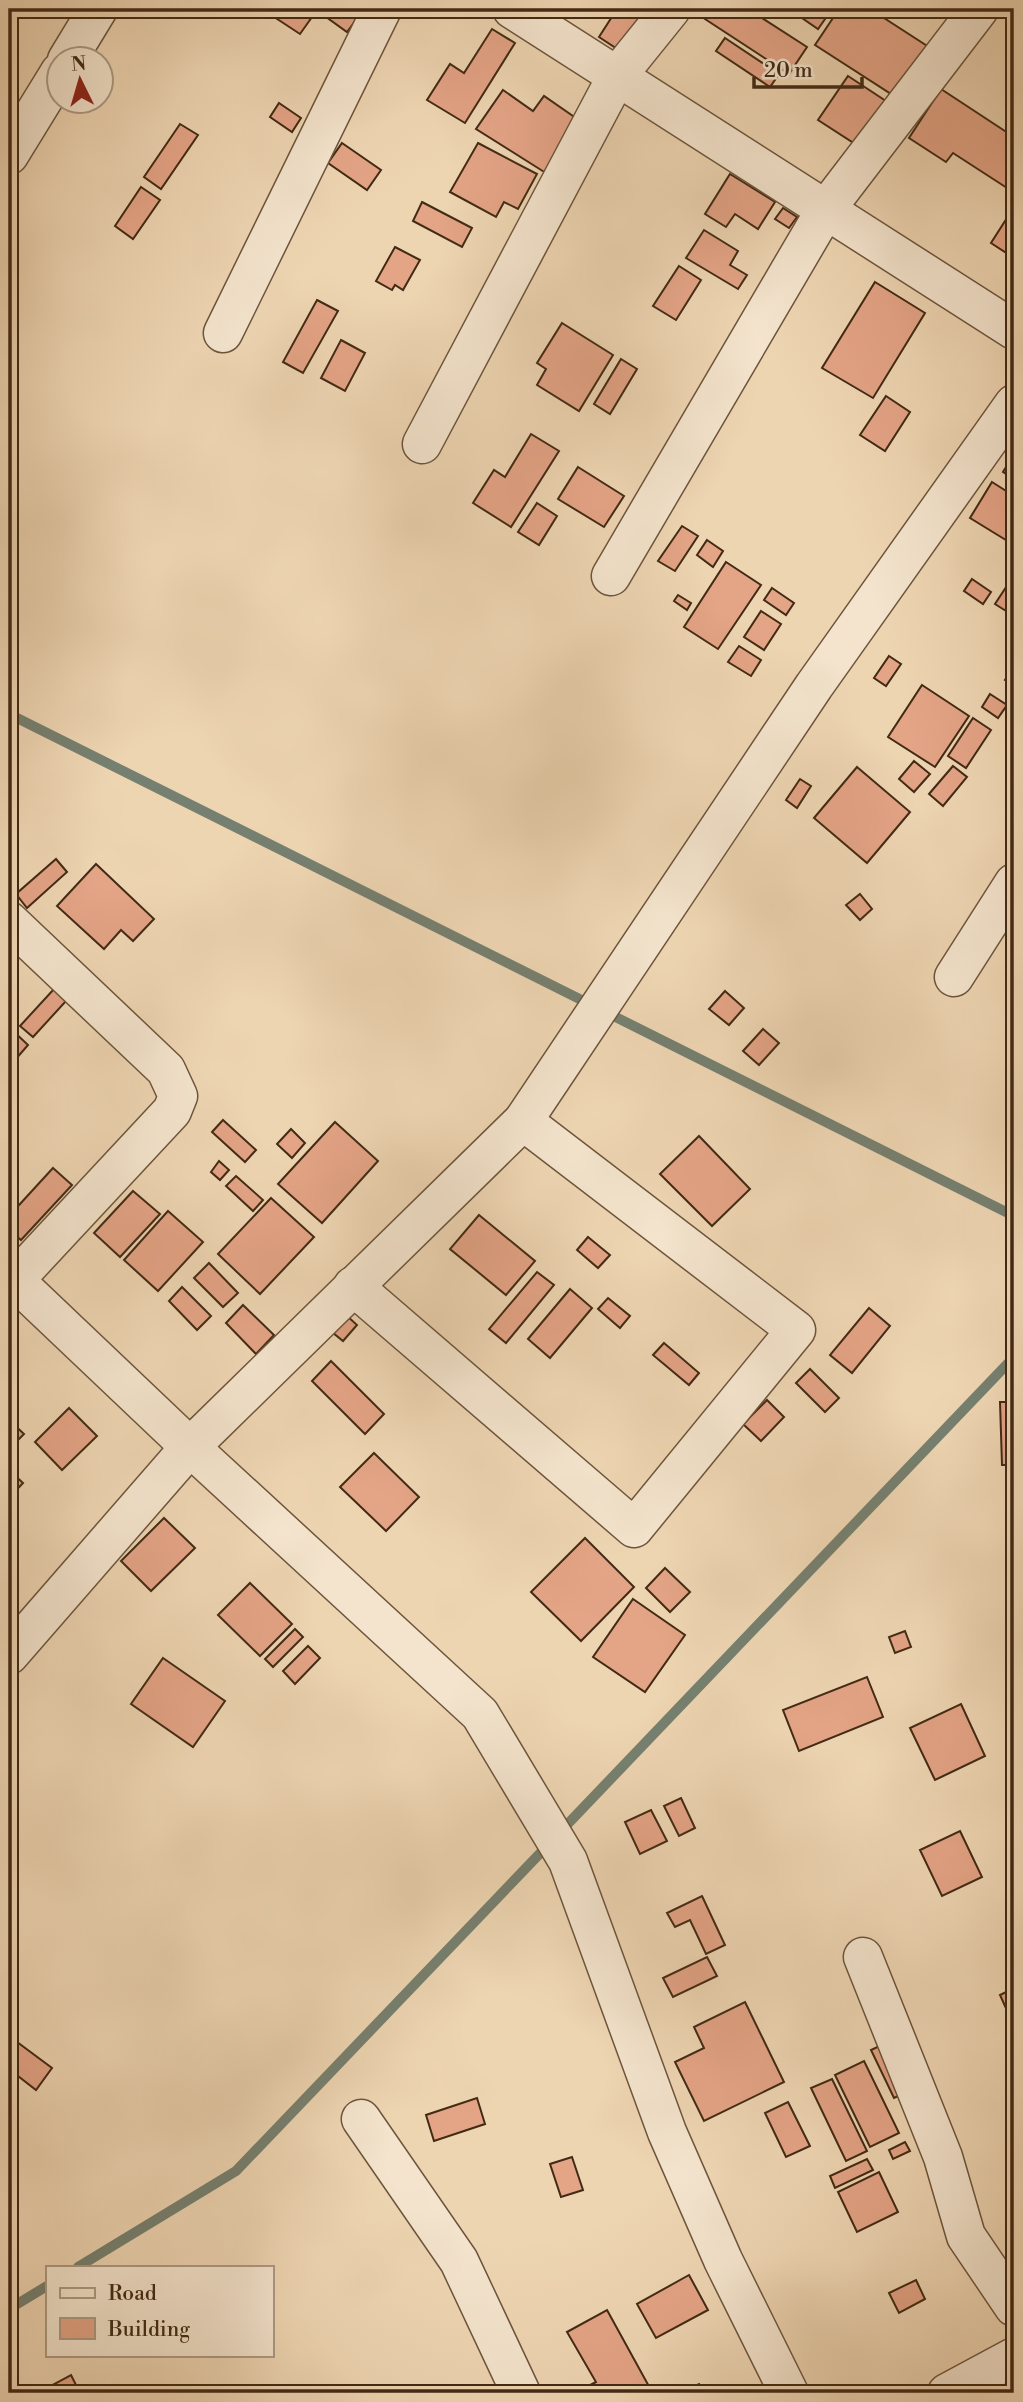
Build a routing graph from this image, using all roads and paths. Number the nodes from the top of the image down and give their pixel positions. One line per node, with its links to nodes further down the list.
1 (99, 9): 6 (street)
2 (382, 9): 12 (street)
3 (512, 9): 7 (street)
4 (671, 9): 7 (street)
5 (979, 9): 10 (street)
6 (76, 46)
7 (617, 76): 10 (street); 14 (street)
8 (46, 95): 9 (street)
9 (9, 155)
10 (826, 209): 11 (street); 15 (street)
11 (1014, 330)
12 (223, 333)
13 (1014, 404): 19 (street)
14 (422, 444)
15 (611, 576)
16 (1014, 884): 18 (street)
17 (9, 922): 20 (street)
18 (954, 977)
19 (523, 1121): 21 (street); 21 (street)
20 (10, 1280): 22 (street)
21 (353, 1286): 22 (street)
22 (190, 1447): 23 (street); 29 (street)
23 (9, 1655)
24 (863, 1957): 26 (street)
25 (361, 2119): 28 (street)
26 (1014, 2307)
27 (1014, 2357): 30 (street)
28 (521, 2393)
29 (789, 2393)
30 (947, 2393)

